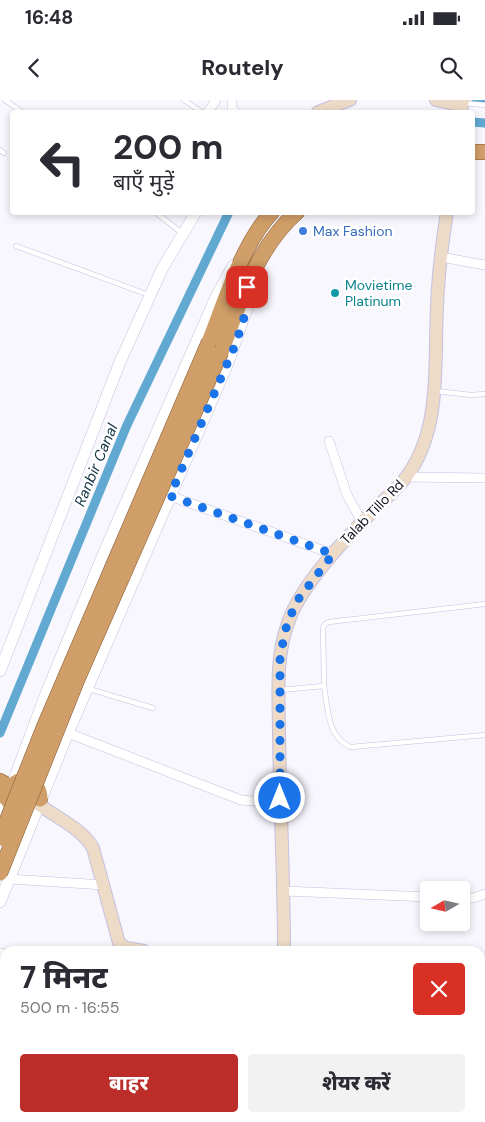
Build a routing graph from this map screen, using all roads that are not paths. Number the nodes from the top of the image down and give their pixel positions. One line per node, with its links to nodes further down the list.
1 (5, 100): 7 (lane)
2 (184, 100): 8 (lane)
3 (350, 100): 9 (main road)
4 (436, 100): 5 (main road)
5 (460, 104): 6 (lane)
6 (485, 105)
7 (19, 110)
8 (199, 110)
9 (323, 110)
10 (159, 215): 15 (lane)
11 (194, 215): 15 (street)
12 (270, 215): 17 (highway)
13 (294, 215): 20 (highway)
14 (446, 215): 18 (main road, Talab Tillo Rd)
15 (183, 234): 21 (street)
16 (16, 246): 21 (lane)
17 (245, 255): 22 (highway); 39 (street)
18 (440, 258): 19 (street); 23 (main road, Talab Tillo Rd)
19 (485, 264)
20 (247, 287): 22 (highway); 28 (street)
21 (150, 295): 32 (street)
22 (215, 347): 43 (highway, bridge); 44 (highway, bridge)
23 (434, 391): 24 (lane); 26 (main road, Talab Tillo Rd)
24 (485, 394)
25 (329, 440): 29 (street)
26 (406, 477): 27 (street); 29 (main road, Talab Tillo Rd)
27 (485, 478)
28 (170, 496): 30 (street); 34 (street)
29 (362, 522): 30 (main road, Talab Tillo Rd)
30 (333, 554): 35 (main road, Talab Tillo Rd)
31 (485, 604): 33 (lane)
32 (0, 671)
33 (324, 686): 35 (lane); 38 (lane)
34 (88, 689): 36 (lane); 37 (street)
35 (279, 690): 40 (main road, Talab Tillo Rd)
36 (153, 708)
37 (68, 733): 40 (street); 41 (street)
38 (485, 735)
39 (4, 790): 41 (highway); 41 (highway); 42 (street)
40 (280, 798): 46 (main road, Talab Tillo Rd)
41 (39, 802): 44 (street); 45 (main road)
42 (0, 817)
43 (0, 838)
44 (4, 876): 45 (street); 50 (street)
45 (104, 885): 51 (main road)
46 (284, 891): 48 (street); 52 (main road, Talab Tillo Rd)
47 (485, 894): 49 (street)
48 (420, 896)
49 (470, 898)
50 (0, 902)
51 (120, 946)
52 (284, 946)

